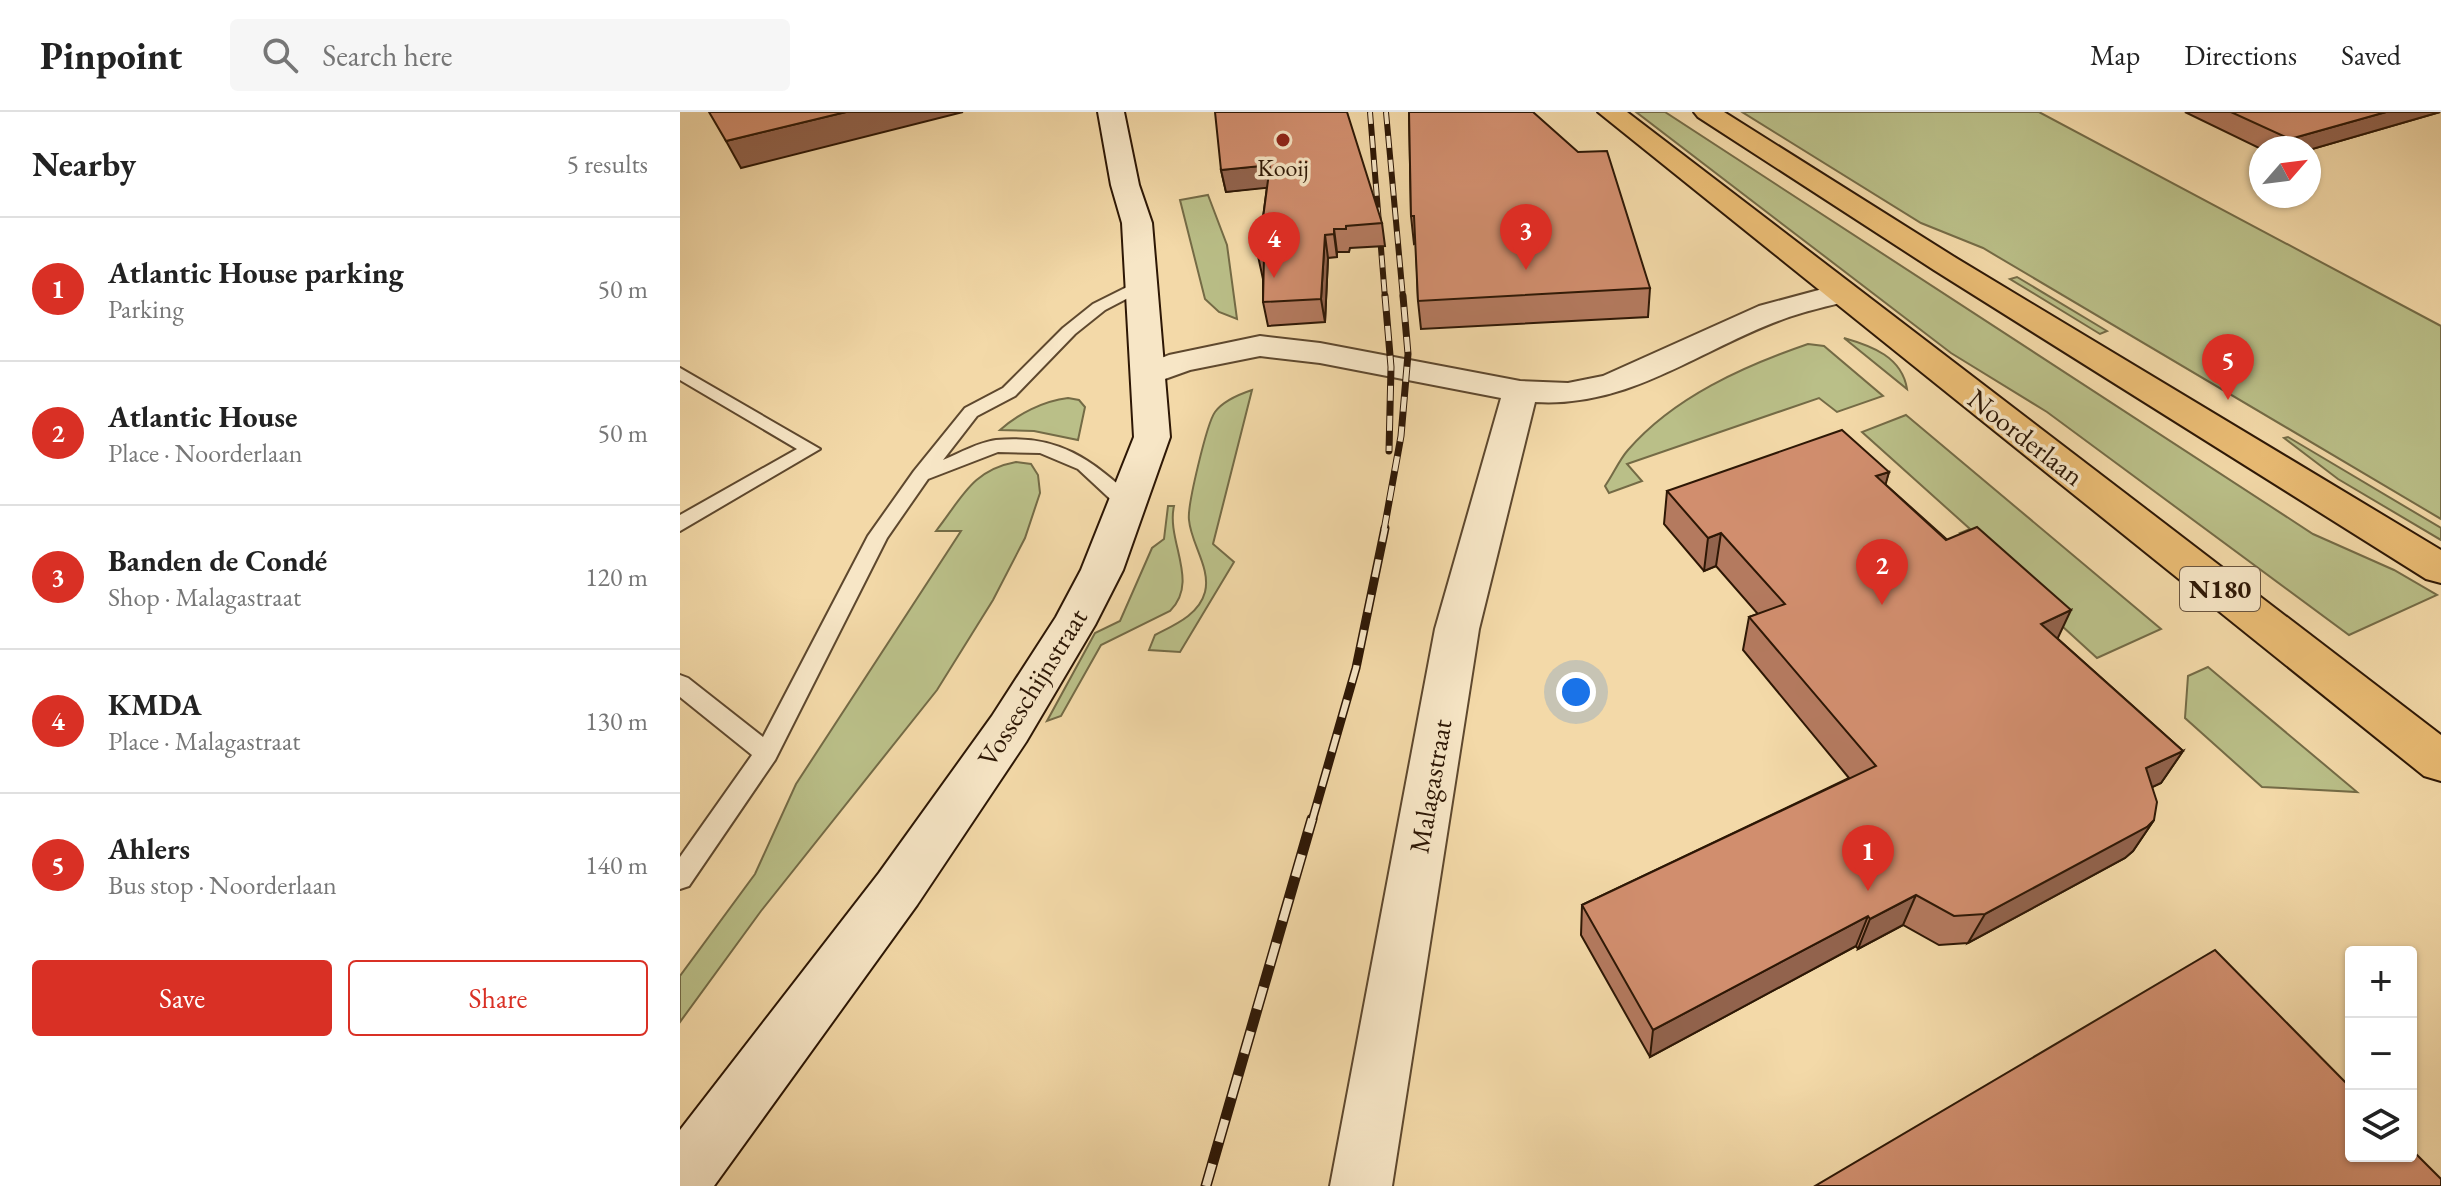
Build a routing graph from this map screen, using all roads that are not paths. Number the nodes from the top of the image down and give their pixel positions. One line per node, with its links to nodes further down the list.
1 (1111, 112): 4 (street, Vosseschijnstraat)
2 (1611, 112): 5 (main road, Noorderlaan / N180)
3 (1707, 112): 12 (main road)
4 (1143, 284): 7 (street, Vosseschijnstraat); 9 (lane)
5 (1841, 293): 8 (street); 15 (main road, Noorderlaan / N180)
6 (680, 373): 11 (lane)
7 (1148, 375): 8 (street); 10 (street, Vosseschijnstraat)
8 (1520, 391): 18 (street, Malagastraat)
9 (921, 475): 10 (lane); 14 (lane)
10 (1128, 504): 17 (street, Vosseschijnstraat)
11 (680, 524)
12 (2441, 569)
13 (680, 684): 14 (lane)
14 (767, 753): 16 (lane)
15 (2441, 762)
16 (680, 878)
17 (680, 1181)
18 (1361, 1186)

